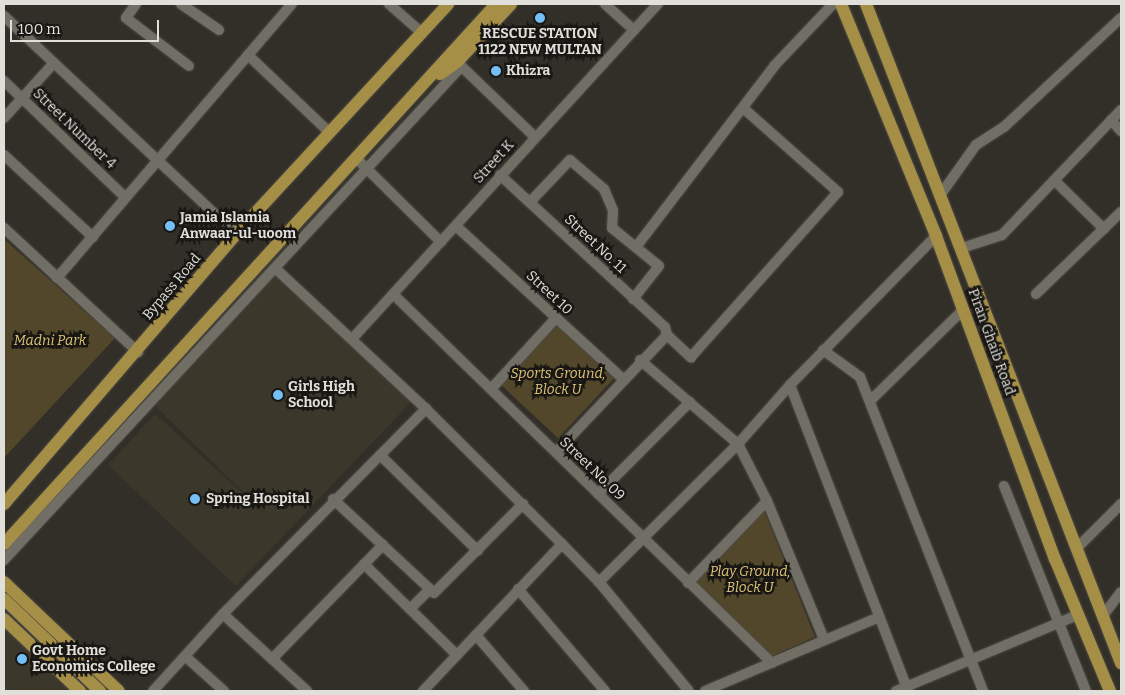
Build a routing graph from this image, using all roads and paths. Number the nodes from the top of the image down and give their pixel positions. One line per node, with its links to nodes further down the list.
1 (136, 4): 22 (street)
2 (181, 4): 15 (street)
3 (292, 4): 18 (street)
4 (389, 4): 17 (street)
5 (448, 4): 17 (main road, Bypass Road)
6 (496, 4): 25 (main road)
7 (511, 4): 20 (main road)
8 (605, 4): 16 (street)
9 (658, 4): 16 (street, Street K)
10 (833, 4): 27 (street)
11 (841, 4): 23 (main road, Piran Ghaib Road)
12 (866, 4): 21 (main road, Piran Ghaib Road)
13 (4, 16): 19 (street)
14 (1121, 18): 41 (street)
15 (219, 30)
16 (634, 30): 33 (street, Street K)
17 (422, 33): 32 (main road, Bypass Road)
18 (248, 55): 32 (street); 36 (street)
19 (53, 64): 26 (street); 36 (street)
20 (459, 64): 25 (main road); 33 (street); 37 (street)
21 (890, 65): 23 (main road); 41 (main road, Piran Ghaib Road)
22 (189, 66)
23 (869, 72): 43 (main road, Piran Ghaib Road)
24 (4, 81): 26 (street, Street Number 4)
25 (421, 88): 35 (main road)
26 (22, 98): 29 (street); 40 (street, Street Number 4)
27 (743, 108): 52 (street); 61 (street, Street No. 11)
28 (1121, 110): 30 (street)
29 (4, 118)
30 (1111, 120): 31 (street); 39 (street)
31 (1121, 131)
32 (329, 132): 48 (main road, Bypass Road)
33 (535, 137): 38 (street, Street K)
34 (4, 154): 50 (street)
35 (356, 159): 37 (street); 78 (main road)
36 (159, 160): 40 (street); 48 (street)
37 (367, 168): 51 (street); 54 (street)
38 (500, 175): 42 (street, Street No. 11); 45 (street, Street K)
39 (1054, 180): 47 (street); 53 (street)
40 (125, 197): 50 (street)
41 (942, 197): 43 (main road); 53 (main road, Piran Ghaib Road)
42 (530, 202): 52 (street); 58 (street, Street No. 11)
43 (924, 207): 49 (main road, Piran Ghaib Road)
44 (1121, 212): 47 (street)
45 (456, 226): 51 (street, Street K); 60 (street, Street 10)
46 (4, 228): 55 (street)
47 (1104, 229): 57 (street)
48 (236, 234): 64 (main road, Bypass Road)
49 (936, 236): 59 (main road, Piran Ghaib Road); 63 (street)
50 (93, 237): 55 (street)
51 (441, 242): 56 (street, Street K)
52 (636, 247): 58 (street)
53 (962, 248): 72 (main road, Piran Ghaib Road)
54 (275, 268): 62 (street); 78 (street)
55 (57, 278): 64 (street)
56 (393, 294): 62 (street, Street K); 68 (street, Street No. 09)
57 (1036, 294)
58 (633, 299): 61 (street, Street No. 11)
59 (963, 310): 69 (street); 73 (main road, Piran Ghaib Road)
60 (556, 318): 66 (street, Street 10); 68 (street)
61 (667, 335): 65 (street)
62 (352, 339): 71 (street)
63 (823, 350): 67 (street); 69 (street)
64 (138, 352): 82 (main road, Bypass Road)
65 (640, 360): 66 (street); 70 (street)
66 (623, 379): 75 (street)
67 (790, 385): 74 (street); 103 (street)
68 (491, 389): 75 (street, Street No. 09)
69 (871, 400): 112 (street)
70 (690, 402): 74 (street); 79 (street)
71 (426, 409): 76 (street); 83 (street)
72 (1023, 412): 73 (main road); 89 (main road, Piran Ghaib Road)
73 (1002, 420): 102 (main road, Piran Ghaib Road)
74 (738, 444): 81 (street); 85 (street)
75 (556, 452): 79 (street, Street No. 09)
76 (380, 455): 80 (street); 90 (street)
77 (1004, 486): 106 (street)
78 (62, 490): 86 (main road); 91 (street)
79 (598, 494): 85 (street, Street No. 09)
80 (333, 500): 88 (street); 101 (street)
81 (767, 501): 95 (street); 108 (street)
82 (4, 504)
83 (523, 504): 87 (street); 90 (street)
84 (1121, 504): 89 (street)
85 (644, 538): 94 (street); 95 (street, Street No. 09)
86 (4, 544)
87 (562, 544): 94 (street); 97 (street)
88 (383, 545): 92 (street); 96 (street)
89 (1076, 550): 104 (main road, Piran Ghaib Road)
90 (478, 551): 96 (street)
91 (4, 560)
92 (364, 564): 100 (street); 111 (street)
93 (4, 582): 119 (main road)
94 (599, 582): 126 (street)
95 (688, 583): 114 (street, Street No. 09)
96 (430, 589): 100 (street)
97 (518, 589): 107 (street); 125 (street)
98 (1121, 592): 104 (street)
99 (4, 599): 118 (main road)
100 (410, 609): 109 (street)
101 (222, 614): 110 (street); 111 (street)
102 (1078, 615): 106 (street); 115 (main road, Piran Ghaib Road)
103 (879, 617): 108 (street); 116 (street)
104 (1102, 617): 113 (main road, Piran Ghaib Road)
105 (4, 619): 117 (main road)
106 (1059, 623): 112 (street); 130 (street)
107 (476, 634): 109 (street); 124 (street)
108 (824, 639): 114 (street)
109 (458, 655): 123 (street)
110 (186, 657): 120 (street); 121 (street)
111 (273, 658): 122 (street)
112 (971, 660): 116 (street); 129 (street)
113 (1120, 661): 115 (main road)
114 (772, 663): 127 (street)
115 (1100, 667): 131 (main road, Piran Ghaib Road)
116 (907, 689): 128 (street)
117 (80, 691)
118 (100, 691)
119 (119, 691)
120 (154, 691)
121 (224, 691)
122 (308, 691)
123 (423, 691)
124 (524, 691)
125 (605, 691)
126 (689, 691)
127 (705, 691)
128 (896, 691)
129 (983, 691)
130 (1086, 691)
131 (1110, 691)

